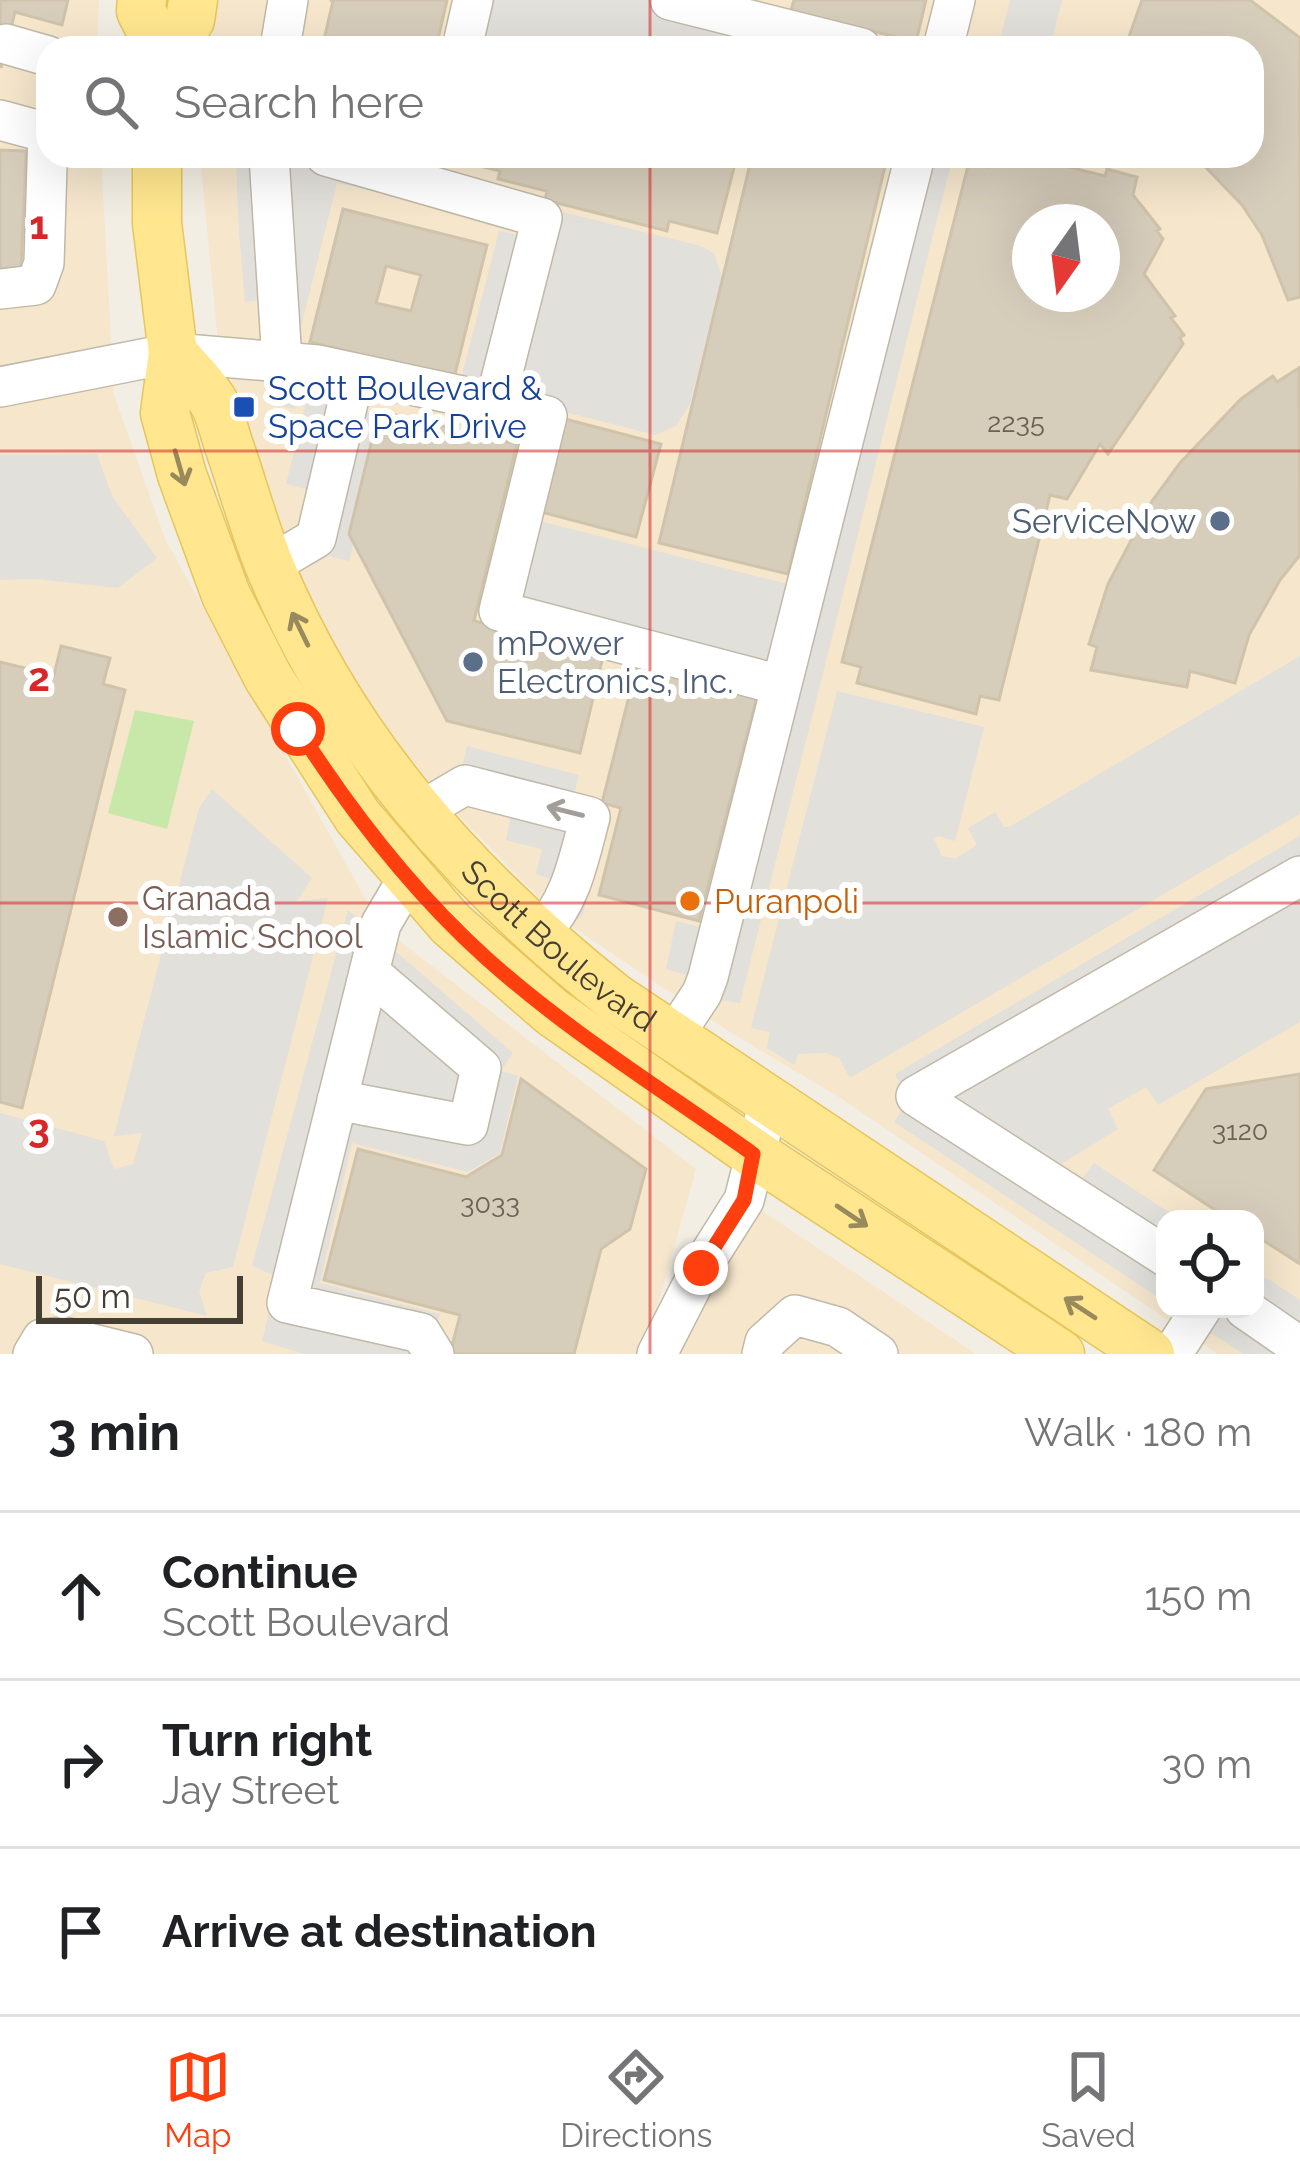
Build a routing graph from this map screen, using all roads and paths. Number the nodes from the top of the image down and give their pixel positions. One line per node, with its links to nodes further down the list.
1 (142, 0): 7 (main road)
2 (193, 0): 8 (main road)
3 (288, 0): 9 (street)
4 (473, 0): 10 (street)
5 (670, 0): 11 (street)
6 (956, 0): 12 (street)
7 (157, 36)
8 (175, 36)
9 (282, 36)
10 (465, 36)
11 (813, 36)
12 (946, 36)
13 (6, 44): 14 (street)
14 (36, 53)
15 (0, 120): 16 (street)
16 (36, 130)
17 (47, 168): 22 (street)
18 (157, 168): 23 (main road, Scott Boulevard)
19 (269, 168): 24 (street)
20 (913, 168): 29 (street)
21 (430, 171): 27 (street)
22 (0, 289)
23 (173, 353): 24 (street); 26 (street); 28 (main road, Scott Boulevard); 32 (main road, Scott Boulevard, one-way to 32)
24 (282, 361): 25 (street)
25 (355, 373): 27 (street); 28 (street)
26 (0, 387)
27 (495, 403): 29 (street)
28 (269, 566): 30 (main road, Scott Boulevard, one-way to 28)
29 (780, 685): 35 (street)
30 (419, 812): 33 (main road, Scott Boulevard); 33 (street, one-way to 30)
31 (1300, 876): 39 (street)
32 (408, 878): 34 (street); 38 (main road, Scott Boulevard)
33 (538, 936): 35 (main road, Scott Boulevard)
34 (369, 972): 36 (street); 36 (street)
35 (673, 1037): 37 (main road, Scott Boulevard)
36 (338, 1100): 45 (street)
37 (769, 1101): 38 (street); 50 (main road, Scott Boulevard, one-way to 37)
38 (753, 1154): 46 (street); 49 (main road, Scott Boulevard, one-way to 49)
39 (1156, 1250)
40 (1195, 1318): 51 (street)
41 (1258, 1318): 42 (street)
42 (1300, 1347)
43 (33, 1354): 44 (street)
44 (133, 1354)
45 (434, 1354)
46 (658, 1354)
47 (762, 1354): 48 (street)
48 (878, 1354)
49 (1060, 1354)
50 (1150, 1354)
51 (1172, 1354)

